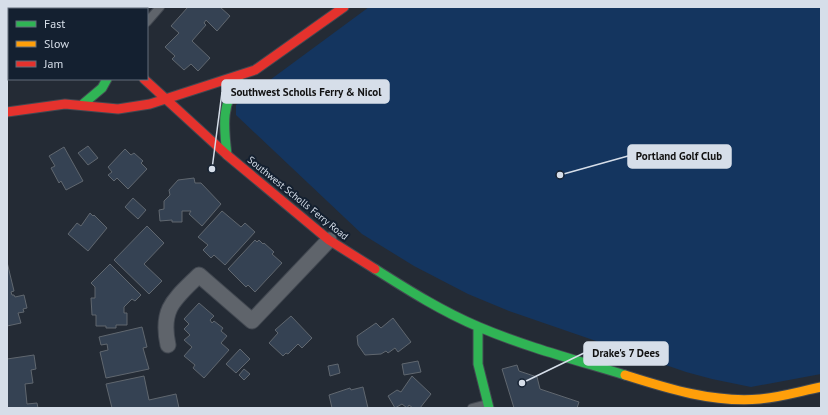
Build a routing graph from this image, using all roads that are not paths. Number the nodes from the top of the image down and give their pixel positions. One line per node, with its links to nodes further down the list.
1 (160, 7): 3 (lane)
2 (344, 7): 4 (main road)
3 (148, 21)
4 (239, 77): 7 (main road); 10 (main road)
5 (106, 80): 8 (main road)
6 (145, 80): 7 (main road, Southwest Scholls Ferry Road)
7 (166, 99): 8 (main road); 10 (main road, Southwest Scholls Ferry Road)
8 (83, 104): 9 (main road)
9 (7, 112)
10 (227, 154): 11 (main road, Southwest Scholls Ferry Road)
11 (329, 240): 12 (main road, Southwest Scholls Ferry Road); 13 (street)
12 (478, 327): 15 (main road, Southwest Scholls Ferry Road); 16 (main road)
13 (168, 345)
14 (821, 387): 15 (main road, Southwest Scholls Ferry Road)
15 (764, 403)
16 (489, 406): 17 (lane)
17 (472, 408)

